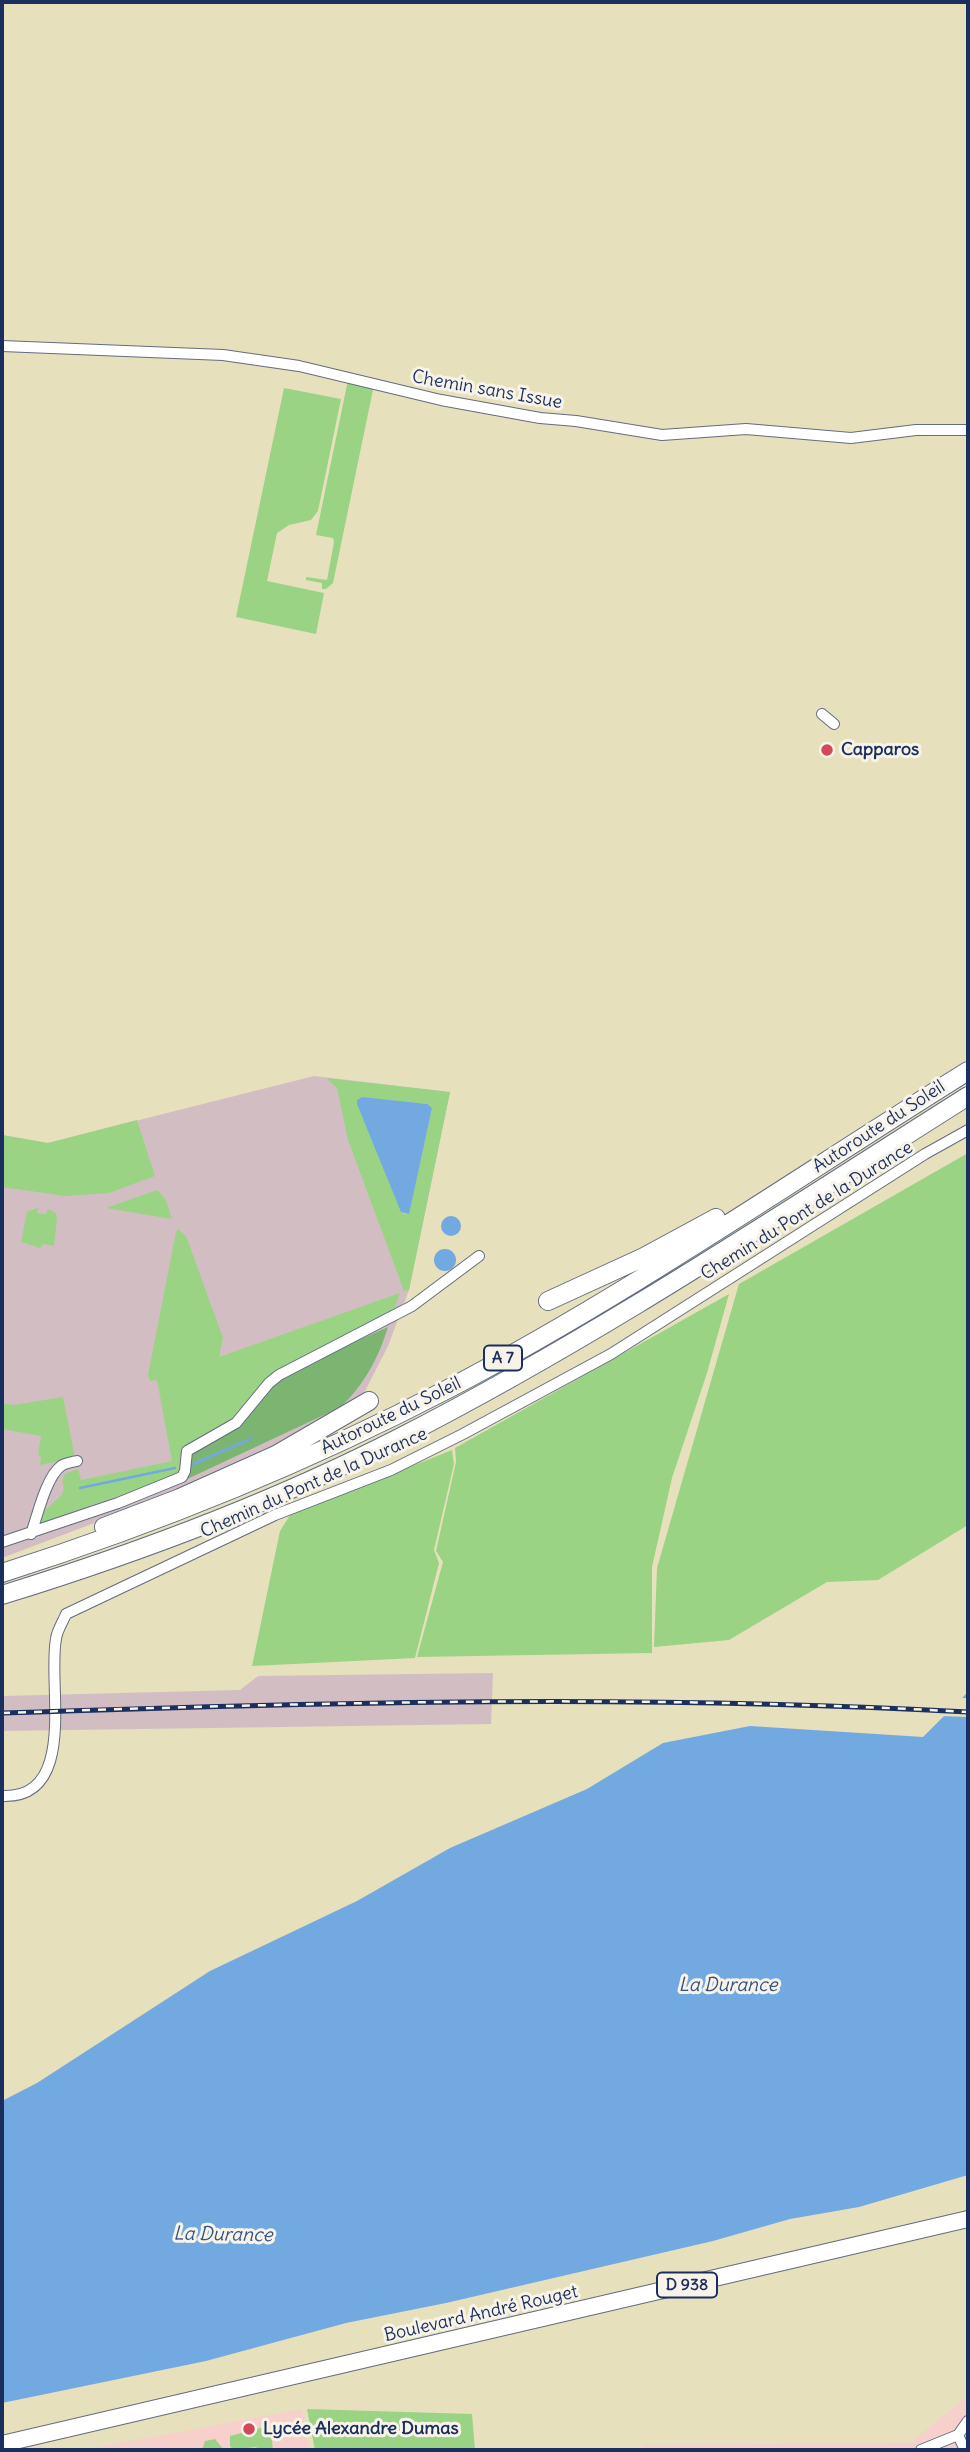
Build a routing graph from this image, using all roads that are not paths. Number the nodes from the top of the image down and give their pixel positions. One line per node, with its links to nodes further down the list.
1 (2, 346): 2 (street, Chemin sans Issue)
2 (968, 430)
3 (822, 714): 4 (street)
4 (834, 724)
5 (968, 1071): 8 (highway, Autoroute du Soleil / A 7)
6 (968, 1096): 17 (highway, Autoroute du Soleil / A 7)
7 (968, 1130): 18 (street, Chemin du Pont de la Durance)
8 (819, 1166): 10 (highway); 16 (highway, Autoroute du Soleil / A 7)
9 (479, 1256): 13 (street)
10 (548, 1301)
11 (369, 1402): 15 (highway)
12 (77, 1461): 13 (street)
13 (31, 1534): 14 (street)
14 (2, 1542)
15 (2, 1566)
16 (2, 1573)
17 (2, 1595)
18 (2, 1796)
19 (968, 2219): 22 (main road, Boulevard André Rouget / D 938)
20 (968, 2421): 21 (street)
21 (958, 2435): 23 (street); 24 (street)
22 (2, 2444)
23 (921, 2450)
24 (965, 2450)

